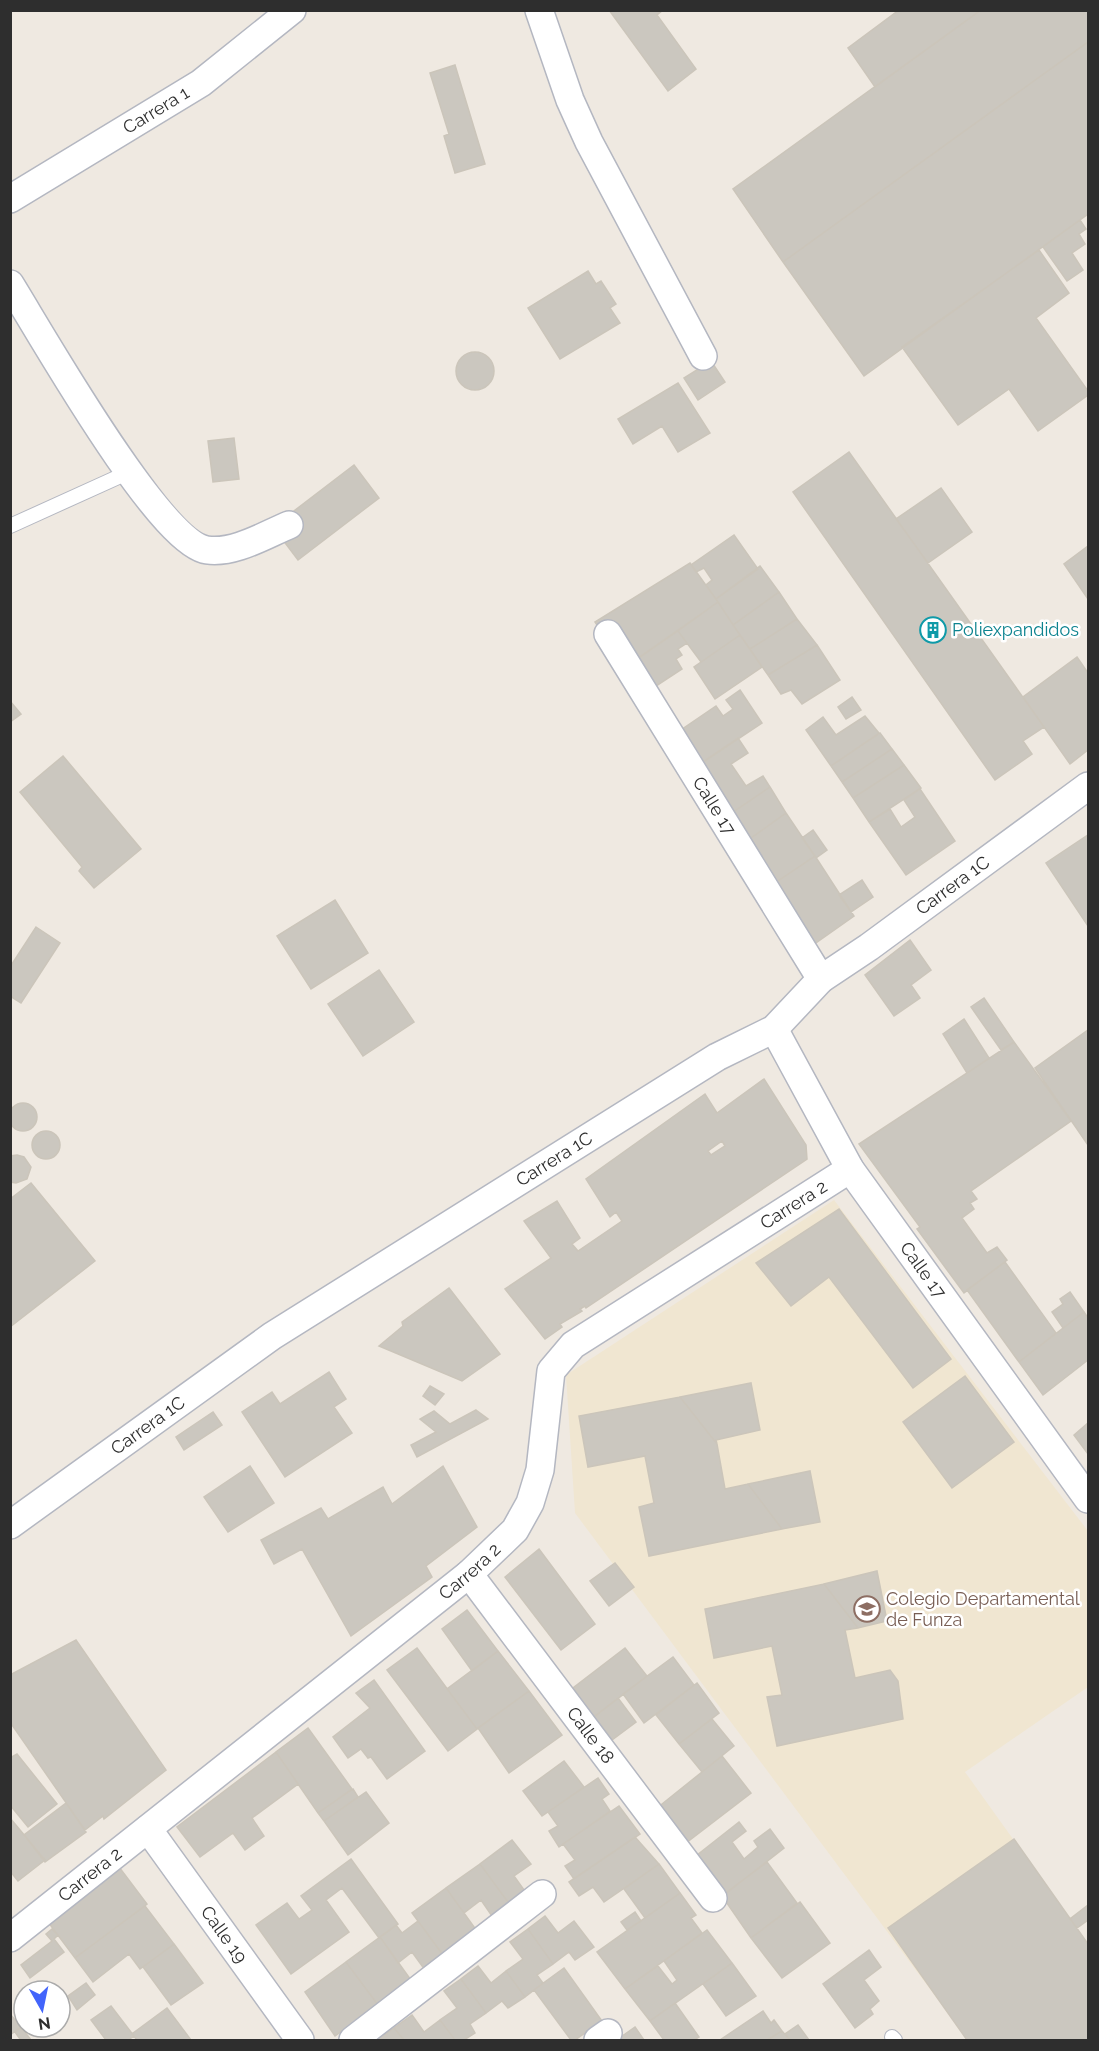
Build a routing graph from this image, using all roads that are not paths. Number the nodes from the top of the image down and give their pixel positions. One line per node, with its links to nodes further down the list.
1 (292, 10): 3 (street, Carrera 1)
2 (539, 10): 5 (street)
3 (10, 199)
4 (10, 284): 6 (street)
5 (703, 356)
6 (128, 473): 7 (street); 8 (lane)
7 (289, 525)
8 (10, 526)
9 (608, 634): 11 (street, Calle 17)
10 (1089, 786): 11 (street, Carrera 1C)
11 (821, 979): 12 (street, Carrera 1C)
12 (774, 1029): 13 (street, Calle 17); 15 (street, Carrera 1C)
13 (850, 1169): 14 (street, Calle 17); 16 (street, Carrera 2)
14 (1089, 1499)
15 (10, 1525)
16 (469, 1574): 17 (street, Carrera 2); 19 (street, Calle 18)
17 (148, 1829): 20 (street, Carrera 2); 21 (street, Calle 19)
18 (542, 1894): 22 (street)
19 (714, 1898)
20 (11, 1936)
21 (300, 2040)
22 (353, 2040)

